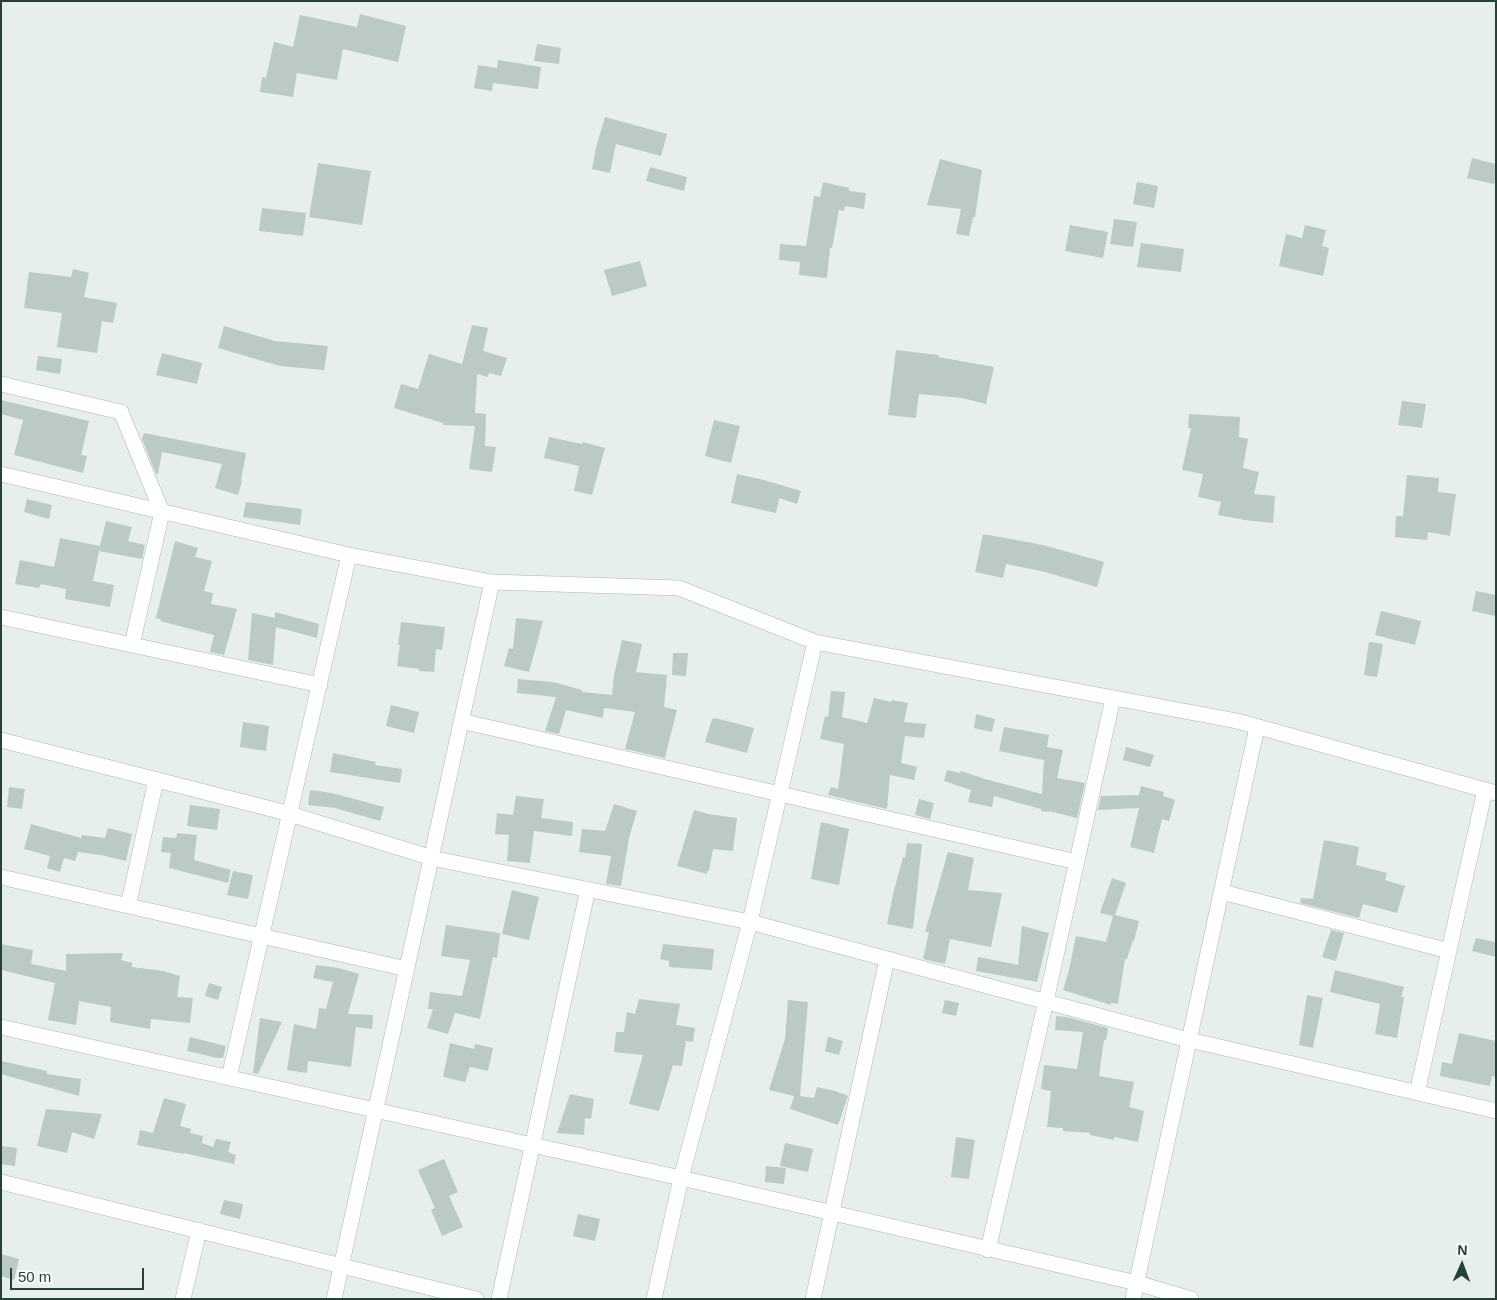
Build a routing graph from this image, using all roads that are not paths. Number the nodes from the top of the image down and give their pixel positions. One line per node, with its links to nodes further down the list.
1 (1, 384): 3 (street)
2 (1, 474): 3 (street)
3 (162, 512): 4 (street); 8 (street)
4 (349, 555): 5 (street); 9 (street)
5 (492, 582): 7 (street); 11 (street)
6 (1, 617): 8 (street)
7 (815, 642): 10 (street); 16 (street)
8 (132, 645): 9 (street)
9 (320, 685): 17 (street)
10 (1113, 698): 12 (street); 19 (street)
11 (461, 721): 16 (street); 18 (street)
12 (1257, 727): 15 (street); 22 (street)
13 (1, 740): 14 (street)
14 (156, 780): 17 (street); 23 (street)
15 (1490, 791): 26 (street)
16 (780, 795): 19 (street); 24 (street)
17 (290, 814): 18 (street); 25 (street)
18 (431, 857): 21 (street); 28 (street)
19 (1076, 862): 29 (street)
20 (1, 878): 23 (street)
21 (588, 889): 24 (street); 36 (street)
22 (1222, 892): 26 (street); 31 (street)
23 (128, 906): 25 (street)
24 (750, 922): 27 (street); 37 (street)
25 (262, 936): 28 (street); 32 (street)
26 (1449, 951): 33 (street)
27 (887, 958): 29 (street); 39 (street)
28 (407, 969): 34 (street)
29 (1046, 1001): 31 (street); 41 (street)
30 (1, 1028): 32 (street)
31 (1189, 1040): 33 (street); 43 (street)
32 (229, 1078): 34 (street)
33 (1417, 1093): 35 (street)
34 (376, 1110): 36 (street); 42 (street)
35 (1496, 1111)
36 (533, 1145): 37 (street); 47 (street)
37 (681, 1178): 39 (street); 48 (street)
38 (1, 1182): 40 (street)
39 (832, 1213): 41 (street); 49 (street)
40 (198, 1230): 42 (street); 44 (street)
41 (988, 1250): 43 (street)
42 (342, 1266): 45 (street); 46 (street)
43 (1137, 1283): 50 (street); 51 (street)
44 (183, 1299)
45 (334, 1299)
46 (476, 1299)
47 (500, 1299)
48 (654, 1299)
49 (813, 1299)
50 (1133, 1299)
51 (1191, 1299)

